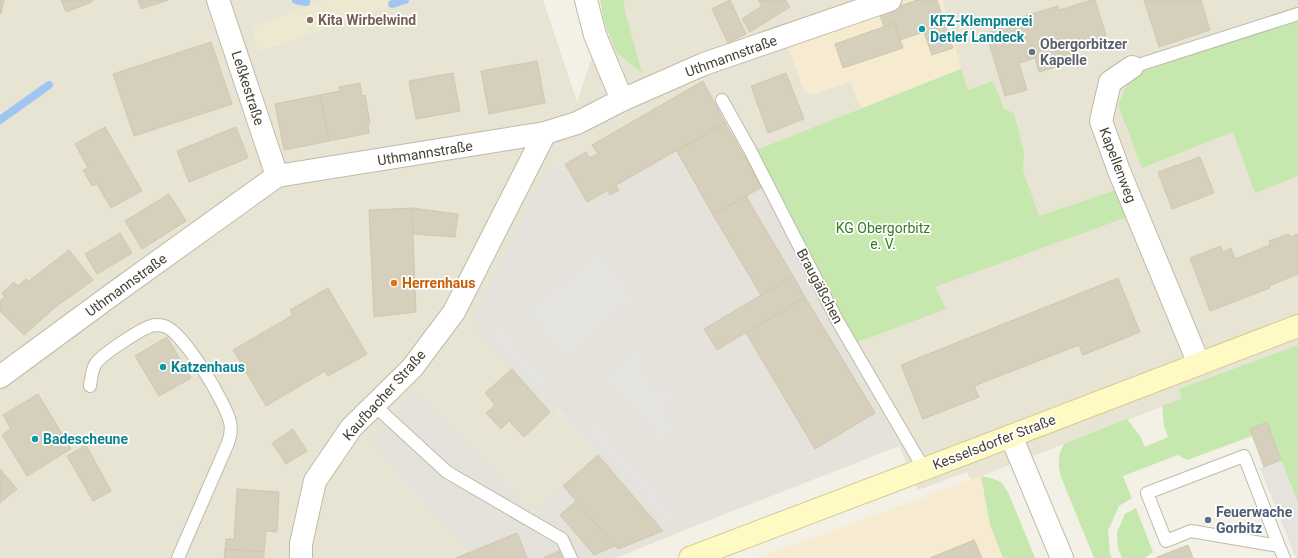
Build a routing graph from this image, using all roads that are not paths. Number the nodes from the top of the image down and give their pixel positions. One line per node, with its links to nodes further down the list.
1 (218, 0): 9 (street, Leßkestraße)
2 (586, 0): 6 (street)
3 (890, 0): 6 (street, Uthmannstraße)
4 (1298, 14): 5 (lane, Kapellenweg)
5 (1132, 67): 11 (street, Kapellenweg)
6 (622, 100): 8 (street, Uthmannstraße)
7 (722, 100): 16 (lane, Braugäßchen)
8 (545, 133): 9 (street, Uthmannstraße); 14 (street, Kaufbacher Straße)
9 (277, 176): 12 (street, Uthmannstraße)
10 (1298, 326): 11 (main road, Kesselsdorfer Straße)
11 (1199, 364): 15 (main road, Kesselsdorfer Straße)
12 (0, 377)
13 (90, 386): 18 (lane)
14 (374, 405): 19 (street, Kaufbacher Straße); 20 (lane)
15 (1011, 436): 16 (main road, Kesselsdorfer Straße); 22 (street)
16 (924, 469): 21 (main road, Kesselsdorfer Straße)
17 (1279, 546): 17 (lane); 23 (lane)
18 (178, 558)
19 (301, 558)
20 (571, 558)
21 (690, 558)
22 (1062, 558)
23 (1284, 558)

